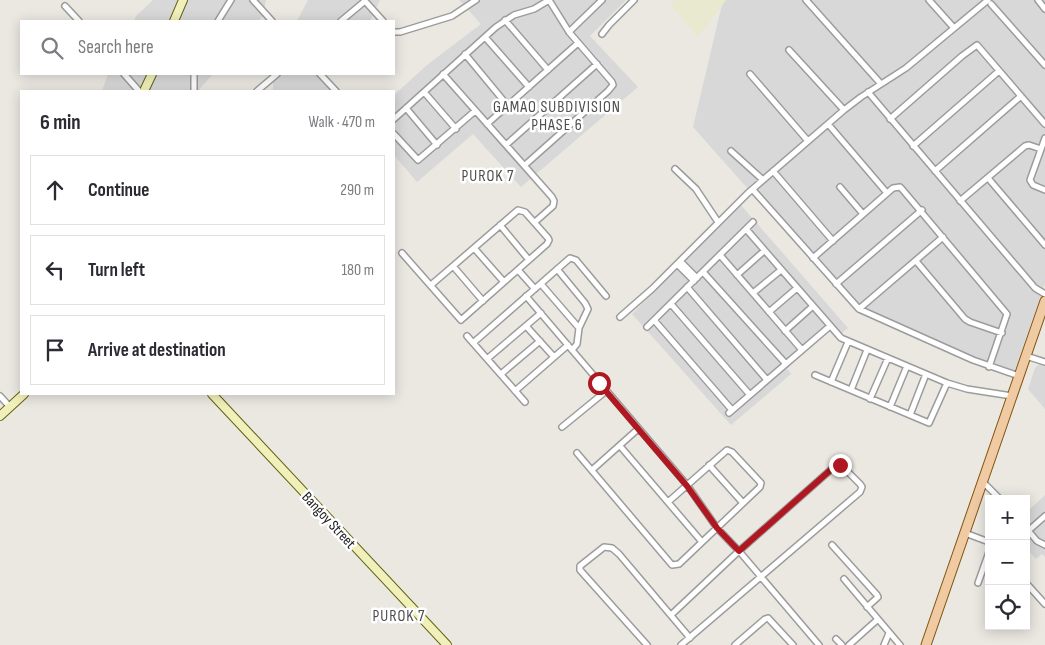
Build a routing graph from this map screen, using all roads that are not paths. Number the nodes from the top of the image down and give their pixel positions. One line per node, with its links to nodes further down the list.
1 (183, 0): 16 (main road)
2 (231, 0): 17 (street)
3 (252, 0): 18 (street)
4 (365, 0): 19 (street); 20 (street)
5 (476, 0): 23 (street)
6 (549, 0): 21 (street); 24 (street)
7 (602, 0): 24 (street)
8 (634, 0): 25 (street)
9 (806, 0): 41 (street)
10 (929, 0): 22 (street)
11 (1038, 0): 14 (street)
12 (990, 2): 22 (street); 31 (street)
13 (65, 6): 15 (street)
14 (1045, 8)
15 (77, 20)
16 (174, 20)
17 (219, 20)
18 (271, 20)
19 (342, 20)
20 (382, 20)
21 (505, 20): 26 (street); 32 (street)
22 (954, 28): 41 (street)
23 (395, 32)
24 (569, 32): 27 (street)
25 (602, 34)
26 (485, 37): 29 (street); 42 (street)
27 (578, 43): 30 (street); 32 (street)
28 (789, 50): 53 (street)
29 (465, 54): 34 (street); 51 (street)
30 (597, 64): 65 (street); 69 (street)
31 (1045, 65)
32 (548, 70): 42 (street)
33 (999, 71): 50 (street); 56 (street); 66 (street)
34 (443, 74): 48 (street); 54 (street)
35 (750, 74): 63 (street)
36 (125, 75): 43 (street)
37 (152, 75): 44 (main road)
38 (194, 75): 45 (street)
39 (276, 75): 46 (street)
40 (321, 75): 47 (street)
41 (881, 84): 49 (street)
42 (529, 87): 51 (street)
43 (138, 90)
44 (144, 90)
45 (194, 90)
46 (258, 90)
47 (335, 90)
48 (424, 92): 52 (street); 60 (street)
49 (868, 92): 53 (street); 56 (street)
50 (1021, 96): 59 (street); 71 (street)
51 (508, 106): 57 (street)
52 (406, 108): 55 (street); 64 (street)
53 (844, 110): 58 (street)
54 (476, 112): 57 (street); 60 (street)
55 (395, 118)
56 (890, 118): 66 (street)
57 (487, 124): 65 (street)
58 (828, 124): 63 (street); 78 (street)
59 (1045, 124)
60 (456, 129): 64 (street)
61 (395, 135): 64 (street)
62 (1045, 138): 67 (street)
63 (808, 141): 72 (street)
64 (437, 145)
65 (506, 145): 69 (street)
66 (913, 146): 71 (street)
67 (1041, 148): 73 (street); 77 (street)
68 (731, 151): 74 (street)
69 (525, 165): 82 (street)
70 (675, 169): 83 (street)
71 (935, 171): 79 (street)
72 (773, 172): 74 (street); 88 (street)
73 (988, 178): 79 (street); 89 (street)
74 (763, 180): 76 (street)
75 (840, 187): 81 (street)
76 (753, 190): 83 (street); 94 (street)
77 (1045, 190)
78 (887, 193): 80 (street); 81 (street)
79 (960, 201): 113 (street)
80 (922, 210): 87 (street); 107 (street)
81 (863, 214): 88 (street)
82 (535, 222): 85 (street); 95 (street)
83 (718, 222): 97 (street)
84 (753, 222): 86 (street)
85 (500, 226): 90 (street); 95 (street)
86 (746, 230): 91 (street); 93 (street)
87 (943, 237): 96 (street); 130 (street)
88 (833, 241): 94 (street)
89 (1045, 245)
90 (474, 248): 98 (street); 105 (street)
91 (764, 251): 101 (street); 103 (street)
92 (402, 253): 108 (street)
93 (720, 255): 102 (street); 103 (street)
94 (813, 258): 107 (street)
95 (530, 260): 100 (street)
96 (916, 261): 120 (street); 130 (street)
97 (679, 263): 104 (street); 123 (street)
98 (453, 266): 108 (street); 116 (street)
99 (557, 269): 106 (street); 115 (street); 128 (street)
100 (518, 270): 105 (street); 111 (street)
101 (781, 270): 110 (street); 112 (street)
102 (703, 272): 104 (street); 143 (street)
103 (736, 275): 112 (street)
104 (695, 279): 109 (street)
105 (504, 282): 116 (street)
106 (541, 284): 111 (street); 128 (street)
107 (836, 284): 120 (street)
108 (431, 285): 116 (street)
109 (687, 288): 118 (street); 150 (street)
110 (796, 288): 119 (street); 121 (street)
111 (535, 289): 114 (street)
112 (753, 293): 121 (street)
113 (1045, 294)
114 (526, 296): 122 (street); 134 (street)
115 (606, 296)
116 (483, 300)
117 (1045, 301): 138 (main road)
118 (671, 304): 124 (street); 158 (street)
119 (812, 306): 126 (street); 129 (street)
120 (858, 310): 145 (street)
121 (769, 312): 129 (street)
122 (541, 313): 125 (street); 135 (street)
123 (620, 317)
124 (654, 320): 127 (street); 158 (street)
125 (526, 326): 132 (street); 141 (street)
126 (830, 326): 133 (street); 136 (street)
127 (647, 327)
128 (580, 328): 135 (street)
129 (785, 331): 136 (street)
130 (1002, 333): 145 (street)
131 (467, 336): 134 (street)
132 (540, 341): 139 (street); 146 (street)
133 (848, 342): 137 (street); 151 (street)
134 (473, 343): 141 (street)
135 (570, 347): 139 (street); 155 (street)
136 (802, 350): 143 (street)
137 (868, 350): 140 (street); 153 (street)
138 (1026, 356): 142 (street); 149 (main road)
139 (554, 357): 154 (street)
140 (888, 358): 144 (street); 161 (street)
141 (487, 359): 146 (street)
142 (1045, 362)
143 (786, 364): 150 (street)
144 (907, 366): 147 (street); 164 (street)
145 (990, 367): 149 (street)
146 (501, 374): 154 (street)
147 (926, 374): 152 (street); 165 (street)
148 (815, 375): 151 (street)
149 (1019, 376): 160 (main road)
150 (767, 380): 158 (street)
151 (831, 382): 153 (street)
152 (947, 383): 160 (street); 165 (street)
153 (851, 390): 161 (street)
154 (516, 391): 162 (street)
155 (606, 391): 167 (street); 168 (street)
156 (23, 395): 163 (main road)
157 (213, 395): 201 (main road, Bangoy Street)
158 (750, 395)
159 (0, 396): 163 (street)
160 (1012, 396): 173 (main road)
161 (870, 398): 164 (street)
162 (525, 402)
163 (10, 407): 166 (main road)
164 (890, 407): 165 (street)
165 (910, 415)
166 (0, 416)
167 (562, 427)
168 (638, 429): 169 (street); 174 (street)
169 (620, 446): 172 (street); 176 (street)
170 (577, 453): 172 (street)
171 (709, 465): 174 (street); 177 (street); 177 (street)
172 (592, 470): 184 (street)
173 (982, 481): 175 (street); 181 (main road)
174 (687, 486): 176 (street); 179 (street)
175 (996, 495)
176 (668, 502): 184 (street)
177 (743, 503): 179 (street)
178 (1045, 516): 180 (street)
179 (717, 528): 184 (street); 187 (street)
180 (1030, 528)
181 (965, 533): 183 (street); 210 (main road)
182 (1030, 533): 186 (street)
183 (985, 540)
184 (702, 542)
185 (832, 545): 194 (street)
186 (1045, 545)
187 (739, 551): 189 (street); 189 (street); 195 (street)
188 (985, 563): 191 (street)
189 (761, 577): 198 (street); 205 (street)
190 (844, 579): 194 (street)
191 (978, 583)
192 (1028, 585): 193 (street)
193 (1045, 604)
194 (867, 607): 196 (street)
195 (671, 615): 198 (street); 202 (street)
196 (877, 620): 197 (street); 207 (street)
197 (889, 633): 208 (street); 209 (street)
198 (690, 638): 203 (street)
199 (836, 639): 206 (street)
200 (790, 644): 204 (street)
201 (447, 645)
202 (647, 645)
203 (681, 645)
204 (735, 645)
205 (819, 645)
206 (842, 645)
207 (849, 645)
208 (884, 645)
209 (900, 645)
210 (926, 645)

